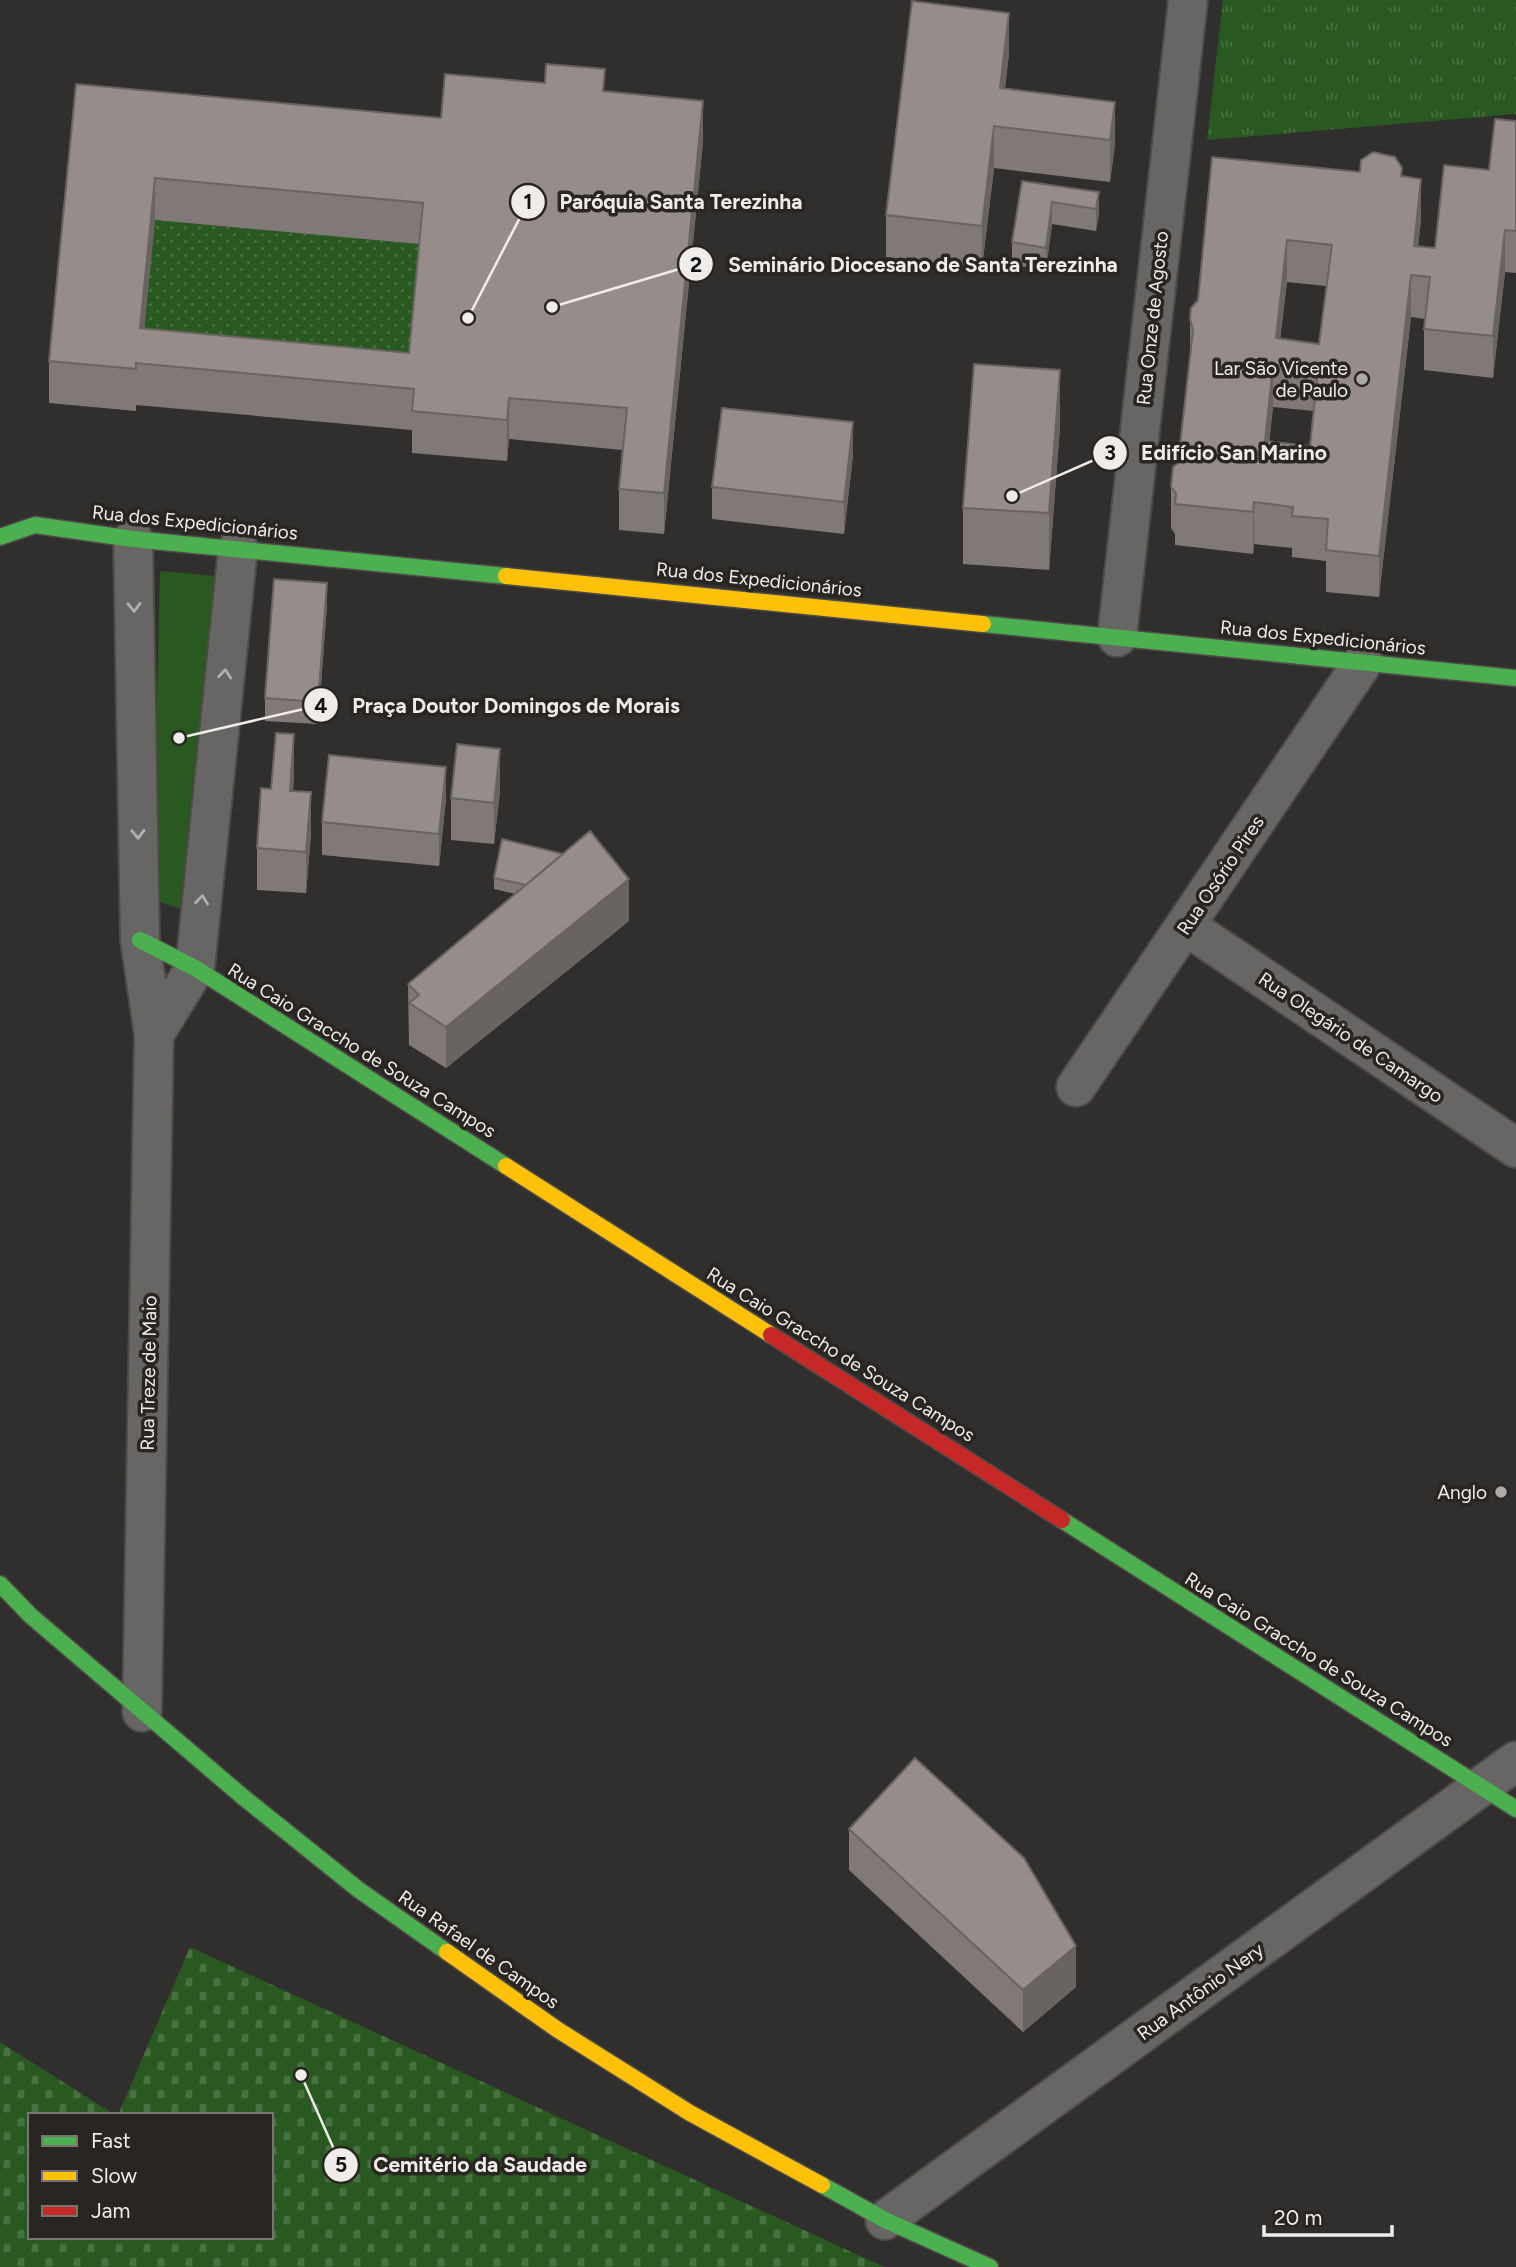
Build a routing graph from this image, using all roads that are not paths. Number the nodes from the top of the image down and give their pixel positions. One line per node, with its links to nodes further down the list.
1 (1188, 0): 5 (street, Rua Onze de Agosto)
2 (0, 537): 3 (street, Rua dos Expedicionários)
3 (133, 539): 4 (street, Rua dos Expedicionários); 9 (street, Rua Treze de Maio, one-way to 9)
4 (239, 548): 5 (street, Rua dos Expedicionários); 10 (street, one-way to 4)
5 (1117, 637): 6 (street, Rua dos Expedicionários)
6 (1363, 662): 7 (street, Rua dos Expedicionários); 8 (street, Rua Osório Pires)
7 (1516, 678)
8 (1186, 926): 12 (street, Rua Osório Pires); 13 (street, Rua Olegário de Camargo)
9 (140, 940): 10 (street, Rua Caio Graccho de Souza Campos); 11 (street, Rua Treze de Maio)
10 (195, 968): 11 (street); 17 (street, Rua Caio Graccho de Souza Campos)
11 (153, 1035): 15 (street, Rua Treze de Maio)
12 (1076, 1087)
13 (1516, 1148)
14 (0, 1584): 15 (street, Rua Rafael de Campos)
15 (142, 1712): 19 (street, Rua Rafael de Campos)
16 (1516, 1761): 17 (street, Rua Antônio Nery)
17 (1481, 1787): 18 (street, Rua Caio Graccho de Souza Campos); 19 (street, Rua Antônio Nery)
18 (1516, 1810)
19 (885, 2220): 20 (street, Rua Rafael de Campos)
20 (990, 2267)

